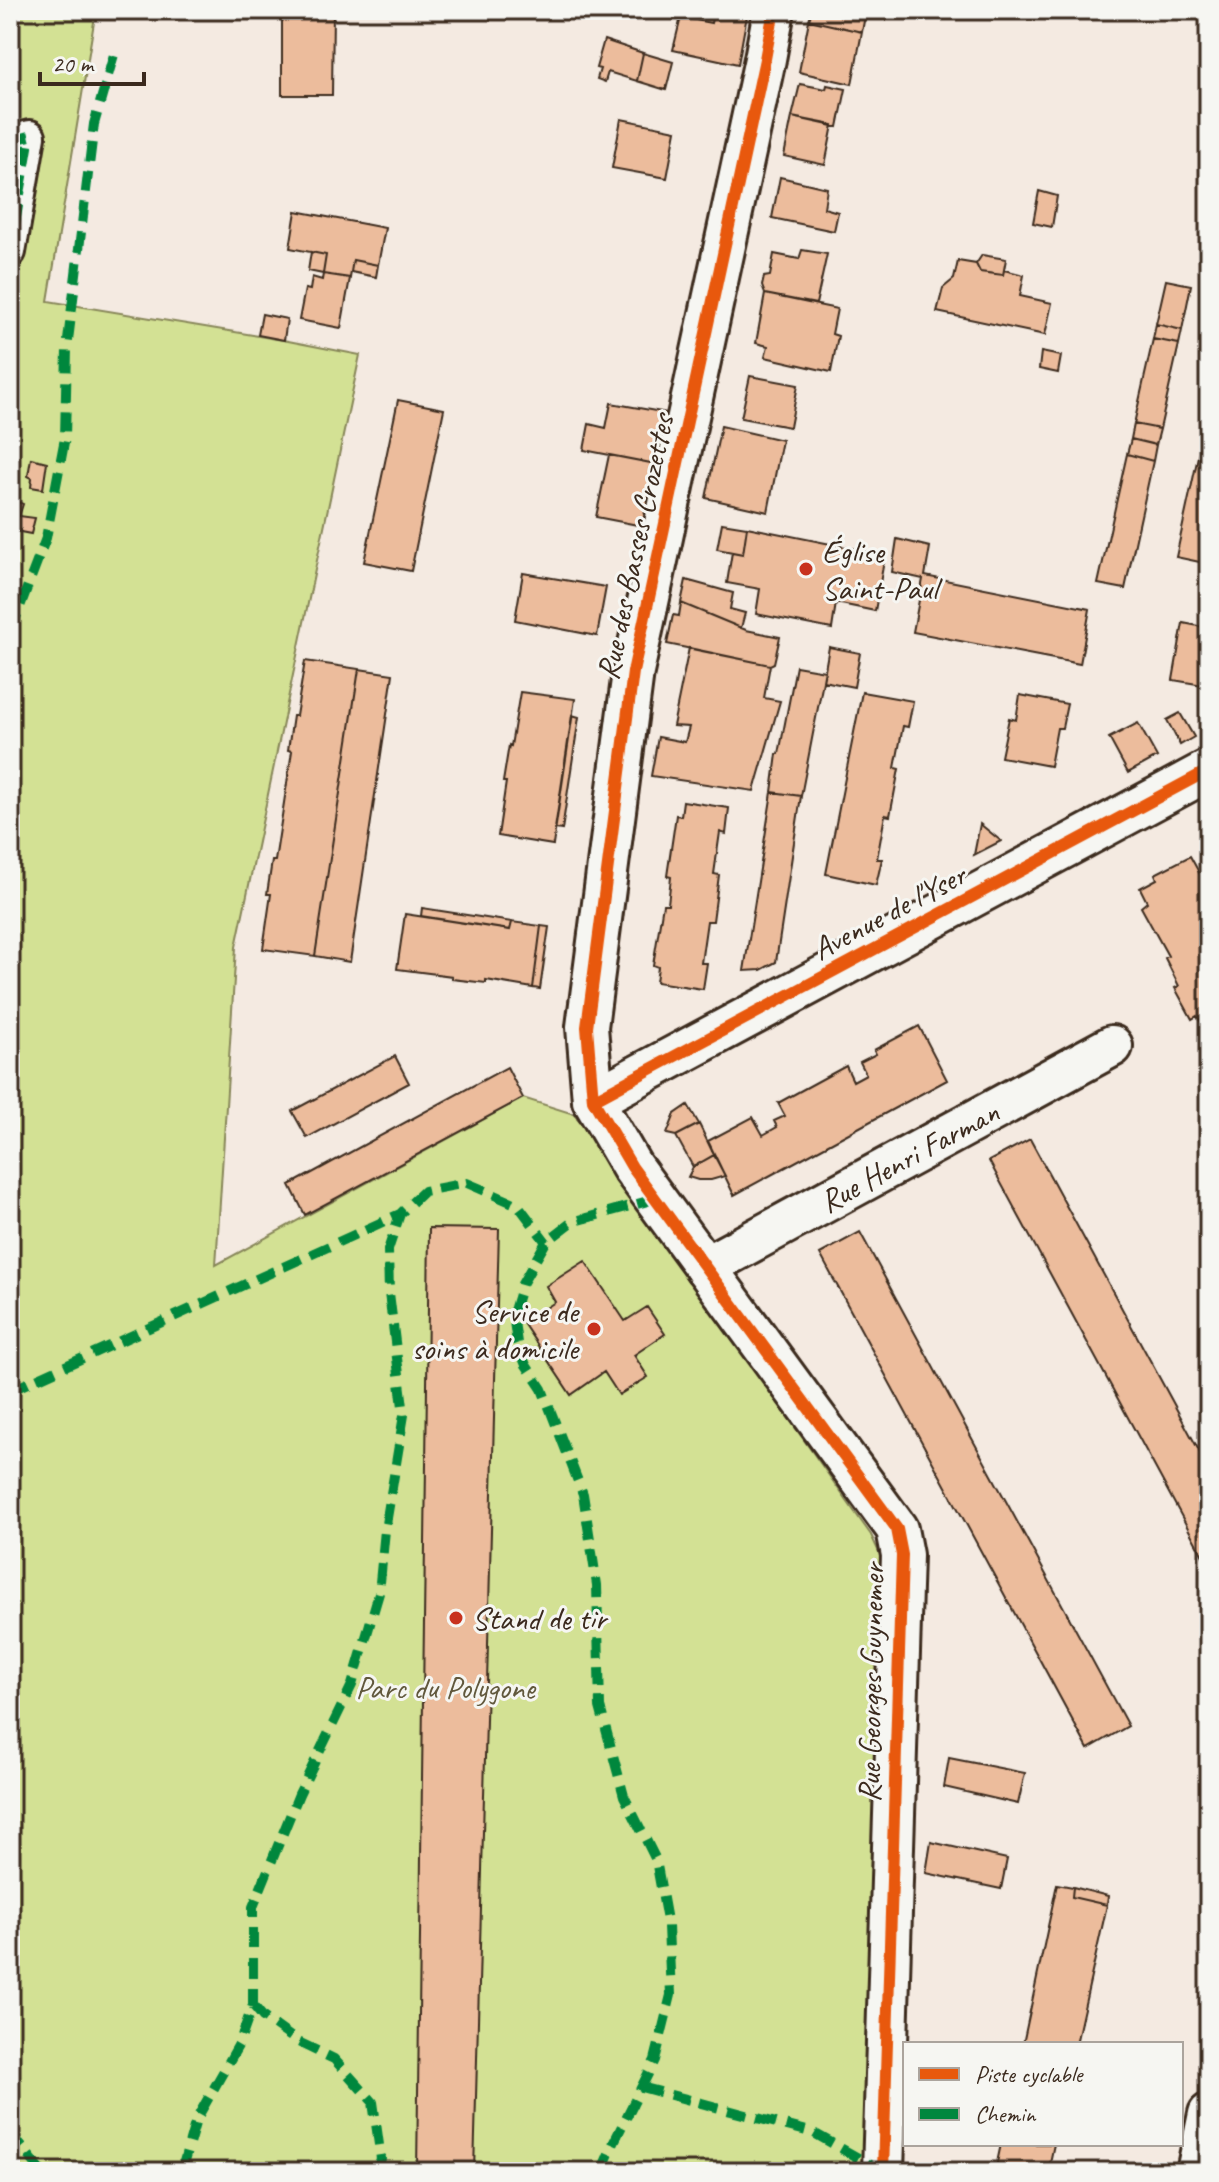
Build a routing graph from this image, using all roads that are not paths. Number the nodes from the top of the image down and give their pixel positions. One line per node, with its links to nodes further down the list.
1 (774, 10): 6 (street, Rue des Basses Crozettes)
2 (20, 139): 3 (street)
3 (10, 252)
4 (1209, 770): 6 (street, Avenue de l'Yser)
5 (1112, 1046): 7 (street, Rue Henri Farman)
6 (593, 1100): 7 (street, Rue Georges Guynemer)
7 (705, 1267): 9 (street, Rue Georges Guynemer)
8 (1209, 2114): 10 (street)
9 (883, 2172)
10 (1197, 2172)

